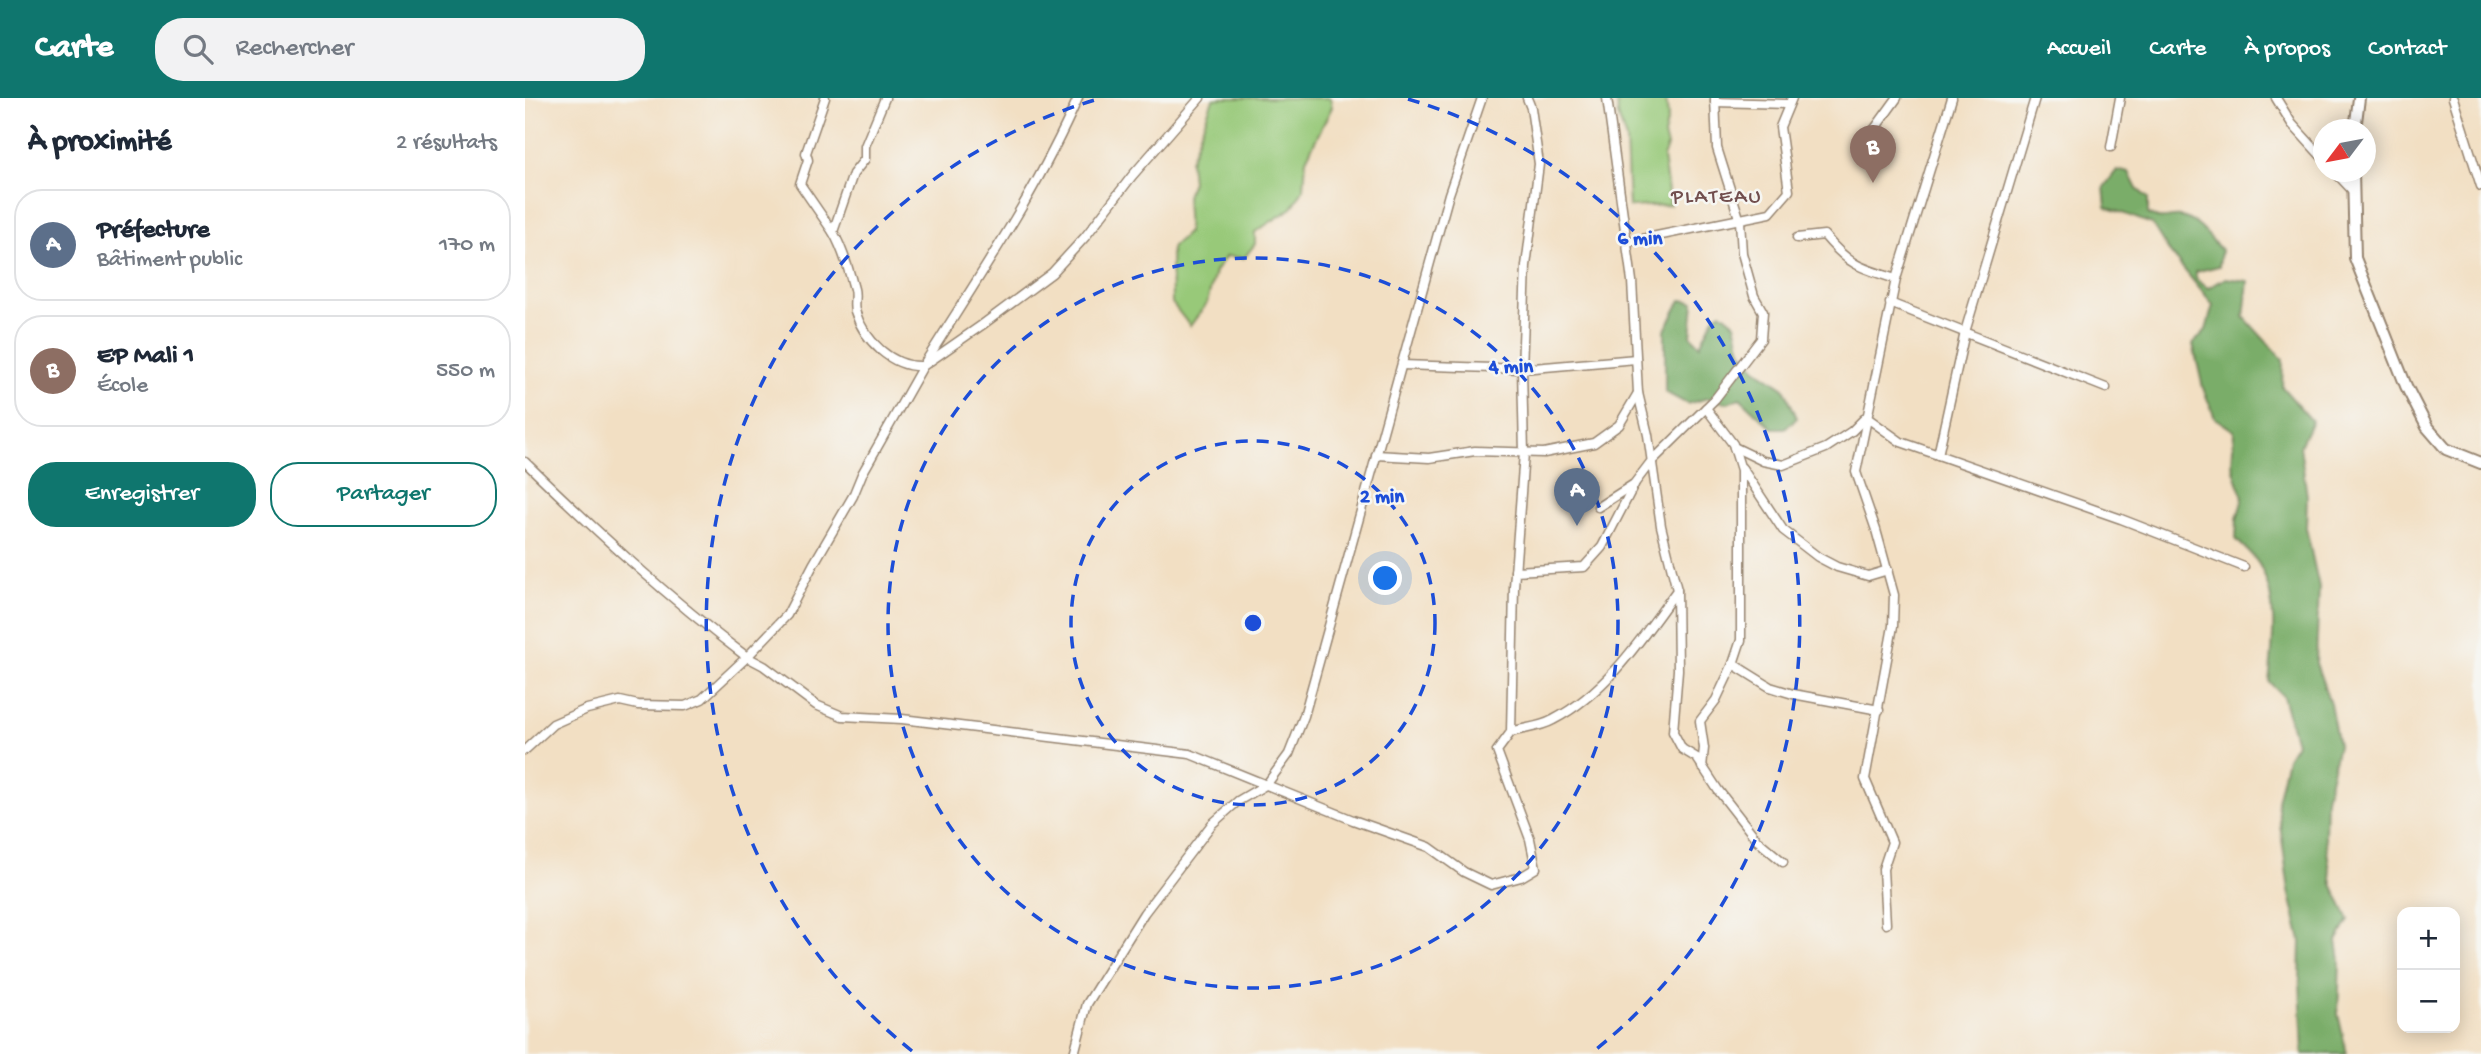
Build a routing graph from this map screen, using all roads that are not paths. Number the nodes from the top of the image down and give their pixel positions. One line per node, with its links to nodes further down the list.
1 (825, 98): 26 (street)
2 (885, 98): 26 (street)
3 (1078, 98): 34 (street)
4 (1200, 98): 34 (street)
5 (1482, 98): 33 (street)
6 (1527, 98): 35 (street)
7 (1607, 98): 28 (street)
8 (1896, 98): 18 (street)
9 (1952, 98): 29 (street)
10 (2035, 98): 31 (street)
11 (2120, 98): 19 (street)
12 (2276, 98): 20 (street)
13 (2359, 98): 17 (street)
14 (2453, 98): 23 (street)
15 (1715, 100): 16 (street); 25 (street)
16 (1790, 101): 25 (street)
17 (2356, 119)
18 (1866, 141)
19 (2111, 147)
20 (2313, 147)
21 (2344, 182): 24 (street)
22 (2352, 182): 24 (street)
23 (2481, 186)
24 (2352, 190): 47 (street)
25 (1740, 221): 28 (street); 38 (street)
26 (833, 232): 34 (street)
27 (1797, 238): 29 (street)
28 (1627, 242): 32 (street)
29 (1896, 279): 30 (street)
30 (1891, 303): 31 (street); 39 (street)
31 (1965, 332): 36 (street); 43 (street)
32 (1636, 359): 35 (street); 37 (street)
33 (1402, 365): 35 (street); 42 (street)
34 (923, 366): 54 (street)
35 (1522, 369): 41 (street)
36 (2106, 388)
37 (1638, 393): 41 (street); 46 (street)
38 (1706, 408): 40 (street); 46 (street)
39 (1865, 417): 40 (street); 43 (street); 51 (street)
40 (1734, 447): 45 (street)
41 (1524, 453): 42 (street); 52 (street)
42 (1376, 455): 60 (street)
43 (1938, 455): 50 (street)
44 (525, 462): 54 (street)
45 (1739, 462): 51 (street); 55 (street)
46 (1650, 463): 48 (street); 53 (street)
47 (2481, 463)
48 (1635, 484): 49 (street); 52 (street)
49 (1598, 507)
50 (2244, 567)
51 (1888, 570): 56 (street)
52 (1515, 571): 57 (street)
53 (1677, 590): 57 (street); 59 (street)
54 (747, 657): 58 (street); 60 (street)
55 (1733, 664): 56 (street); 59 (street)
56 (1879, 710): 62 (street)
57 (1511, 732): 60 (street)
58 (525, 750)
59 (1702, 767): 61 (street)
60 (1267, 784): 63 (street)
61 (1783, 862)
62 (1886, 924)
63 (1074, 1054)

